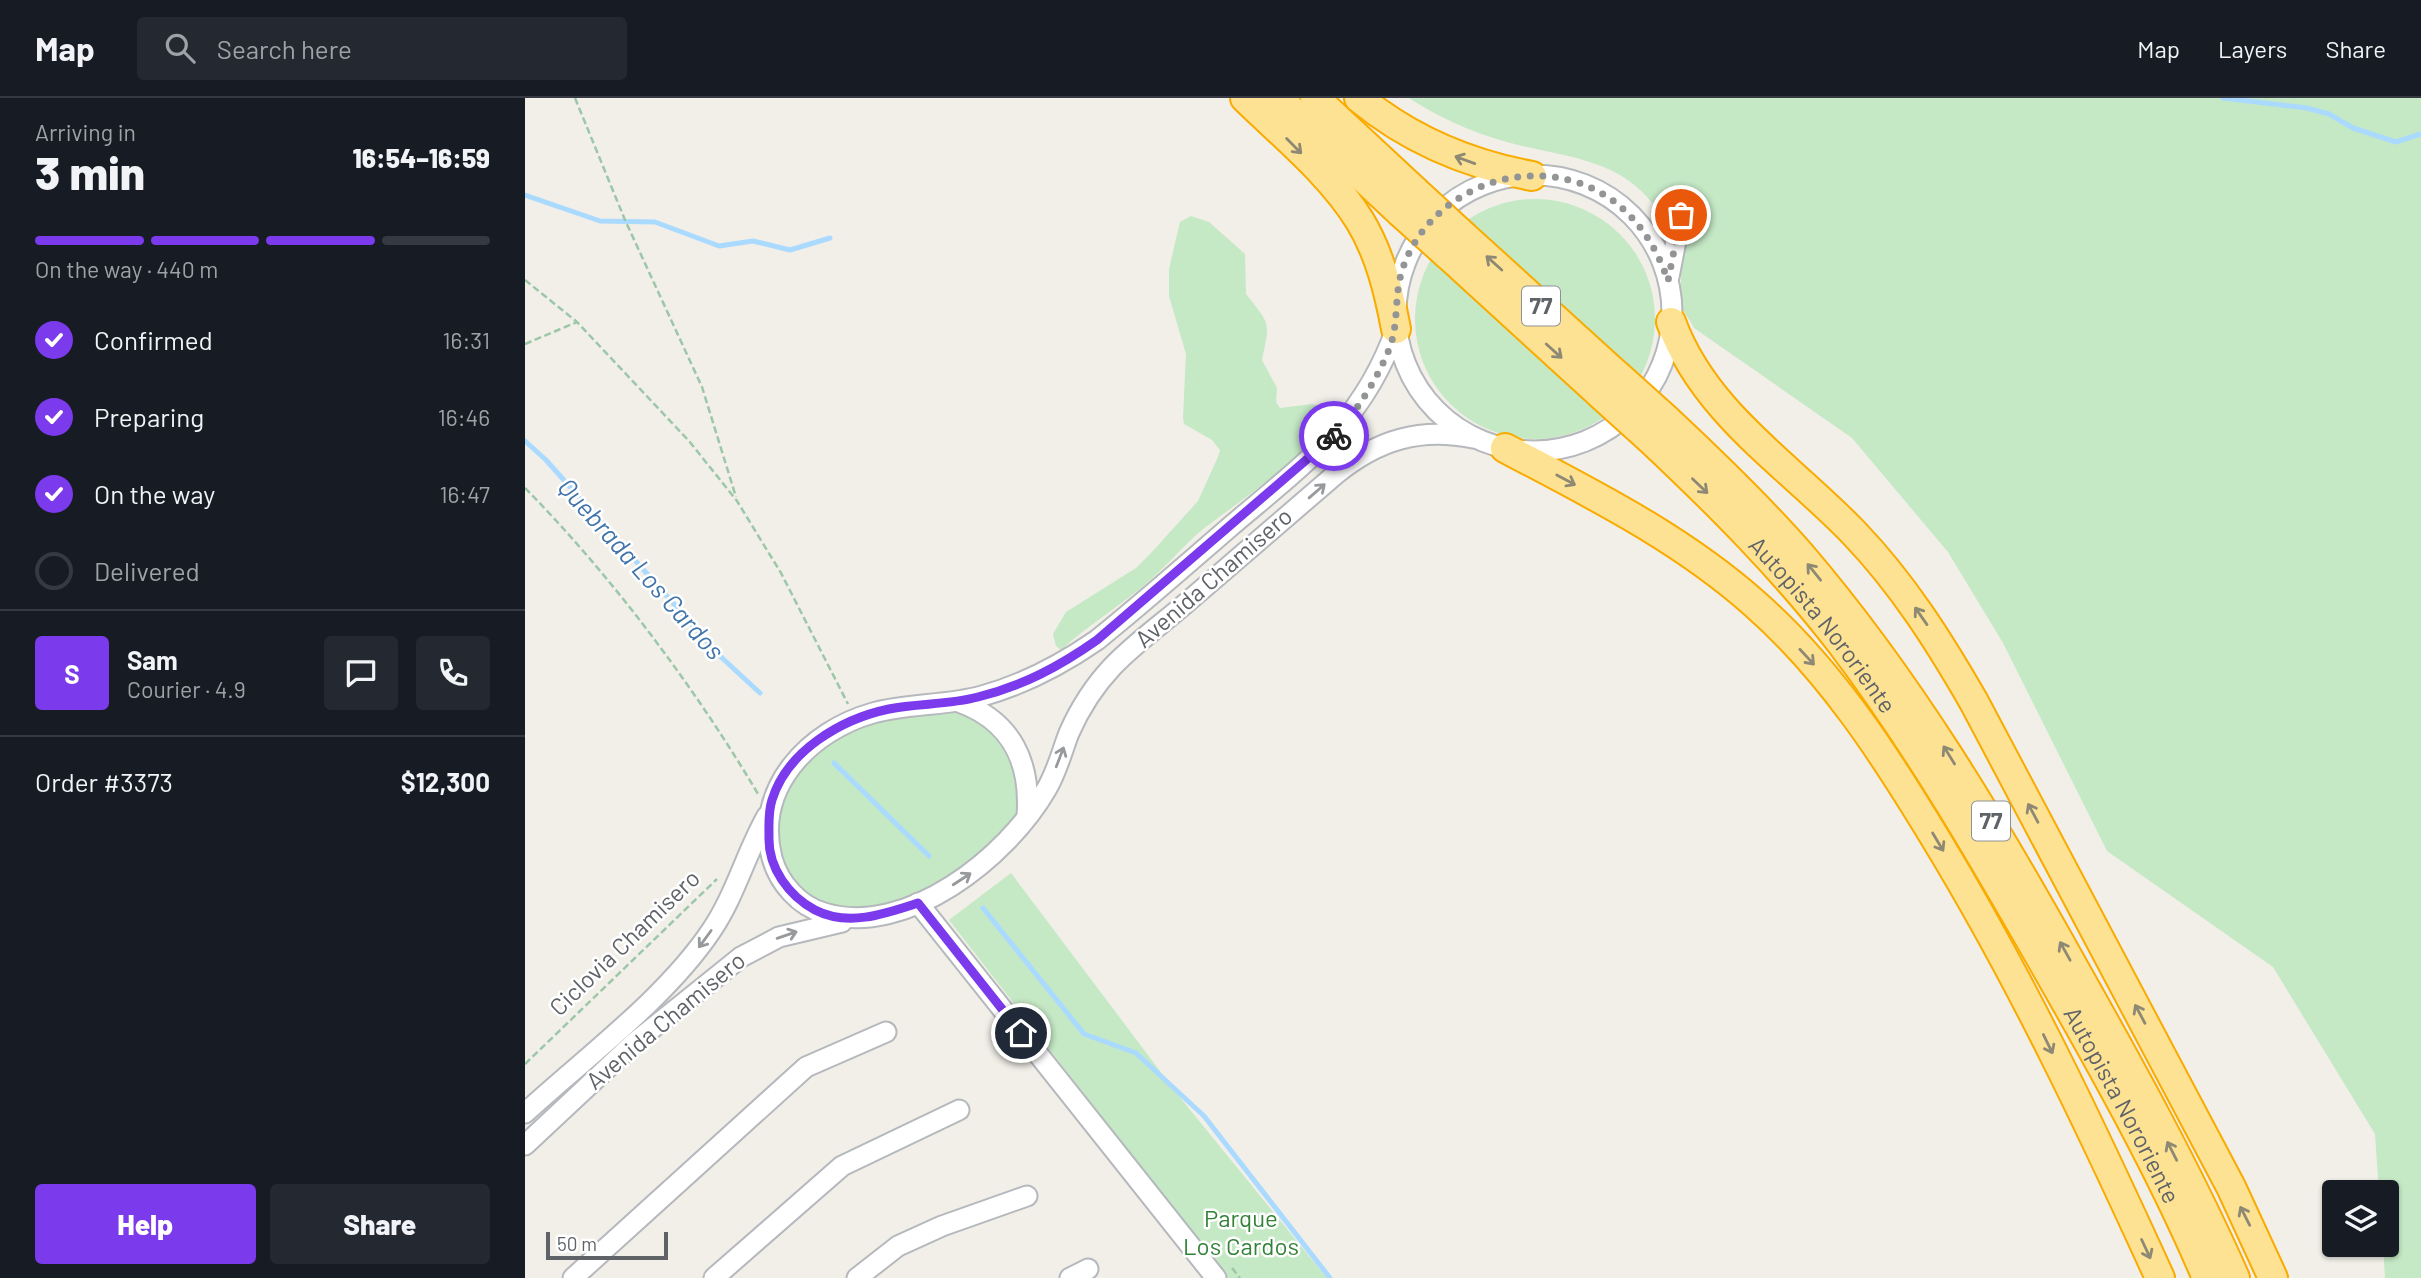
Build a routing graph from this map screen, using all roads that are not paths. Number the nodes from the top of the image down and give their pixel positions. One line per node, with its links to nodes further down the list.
1 (1245, 98): 10 (highway, one-way to 10)
2 (1278, 98): 6 (highway, Autopista Nororiente / 77)
3 (1315, 98): 6 (highway, Autopista Nororiente / 77)
4 (1359, 98): 5 (highway, one-way to 4)
5 (1532, 176): 8 (street); 10 (street)
6 (1408, 201): 11 (highway, Autopista Nororiente / 77, bridge)
7 (1681, 215): 8 (street)
8 (1668, 281): 9 (street)
9 (1671, 322): 13 (street); 33 (highway, one-way to 9)
10 (1396, 329): 12 (street); 14 (street, Avenida Chamisero)
11 (1658, 429): 31 (highway, Autopista Nororiente / 77, one-way to 31); 32 (highway, Autopista Nororiente / 77, one-way to 11)
12 (1473, 438): 13 (street); 16 (street, Avenida Chamisero, one-way to 12)
13 (1506, 449): 30 (highway, one-way to 30)
14 (959, 702): 15 (street, Avenida Chamisero); 16 (street)
15 (769, 812): 18 (street, Avenida Chamisero); 21 (street, Avenida Chamisero, one-way to 21)
16 (1027, 816): 17 (street, Avenida Chamisero, one-way to 16)
17 (918, 903): 18 (street, Avenida Chamisero); 29 (street)
18 (865, 917): 22 (street, Avenida Chamisero, one-way to 18)
19 (886, 1032): 25 (street)
20 (959, 1110): 26 (street)
21 (525, 1113)
22 (525, 1145)
23 (1027, 1196): 27 (street)
24 (1088, 1269): 28 (street)
25 (572, 1278)
26 (714, 1278)
27 (857, 1278)
28 (1070, 1278)
29 (1216, 1278)
30 (2160, 1278)
31 (2207, 1278)
32 (2235, 1278)
33 (2273, 1278)

